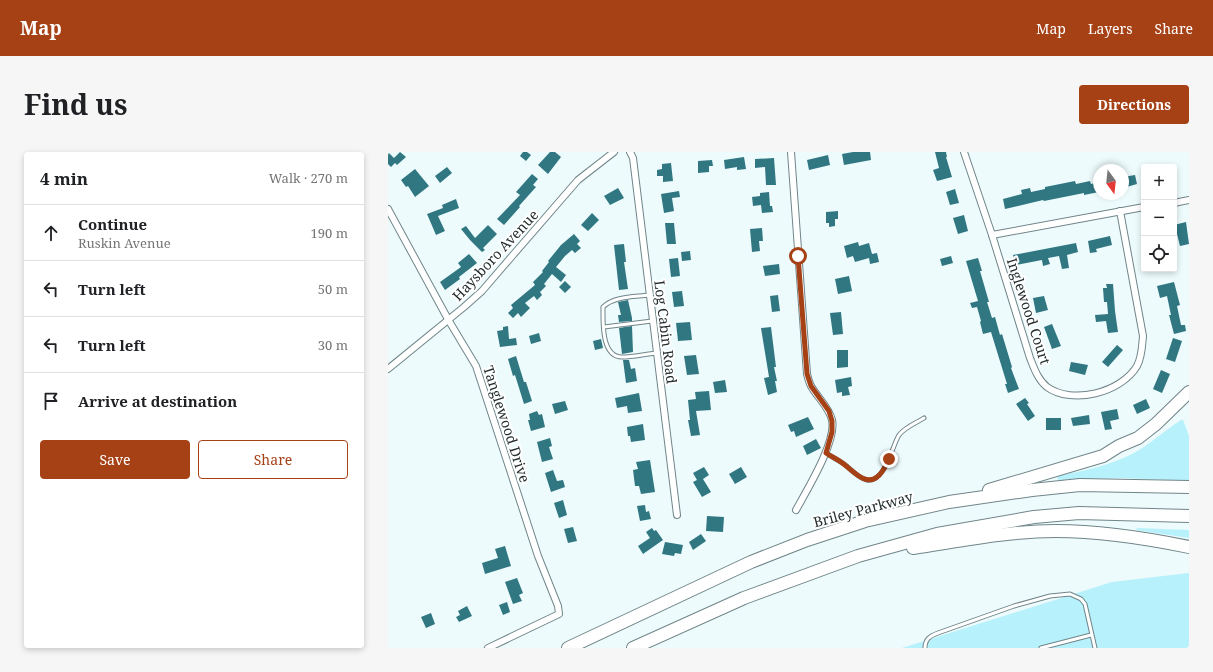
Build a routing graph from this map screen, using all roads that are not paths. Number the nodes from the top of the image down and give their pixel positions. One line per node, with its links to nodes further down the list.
1 (614, 152): 12 (street, Haysboro Avenue)
2 (630, 152): 11 (street, Log Cabin Road)
3 (791, 152): 19 (street)
4 (964, 152): 10 (street, Inglewood Court)
5 (1189, 200): 6 (street)
6 (1177, 202)
7 (1141, 208): 9 (street)
8 (388, 209): 12 (street, Tanglewood Drive)
9 (1120, 211): 10 (street); 10 (street, Inglewood Court)
10 (992, 235)
11 (649, 294): 13 (street, Log Cabin Road); 14 (lane)
12 (449, 321): 16 (street, Haysboro Avenue); 28 (street, Tanglewood Drive)
13 (652, 321): 14 (lane); 15 (street, Log Cabin Road)
14 (604, 328): 15 (lane)
15 (656, 353): 23 (street, Log Cabin Road)
16 (388, 369)
17 (1189, 392): 21 (highway)
18 (924, 418): 19 (lane)
19 (826, 453): 22 (street)
20 (1189, 487): 21 (highway, Briley Parkway)
21 (949, 502): 29 (highway, Briley Parkway)
22 (796, 510)
23 (677, 515)
24 (1189, 516): 26 (highway)
25 (1189, 547): 26 (highway)
26 (858, 556): 30 (highway)
27 (1091, 635): 31 (lane); 32 (lane); 33 (lane)
28 (488, 648)
29 (568, 648)
30 (632, 648)
31 (925, 648)
32 (1041, 648)
33 (1095, 648)

